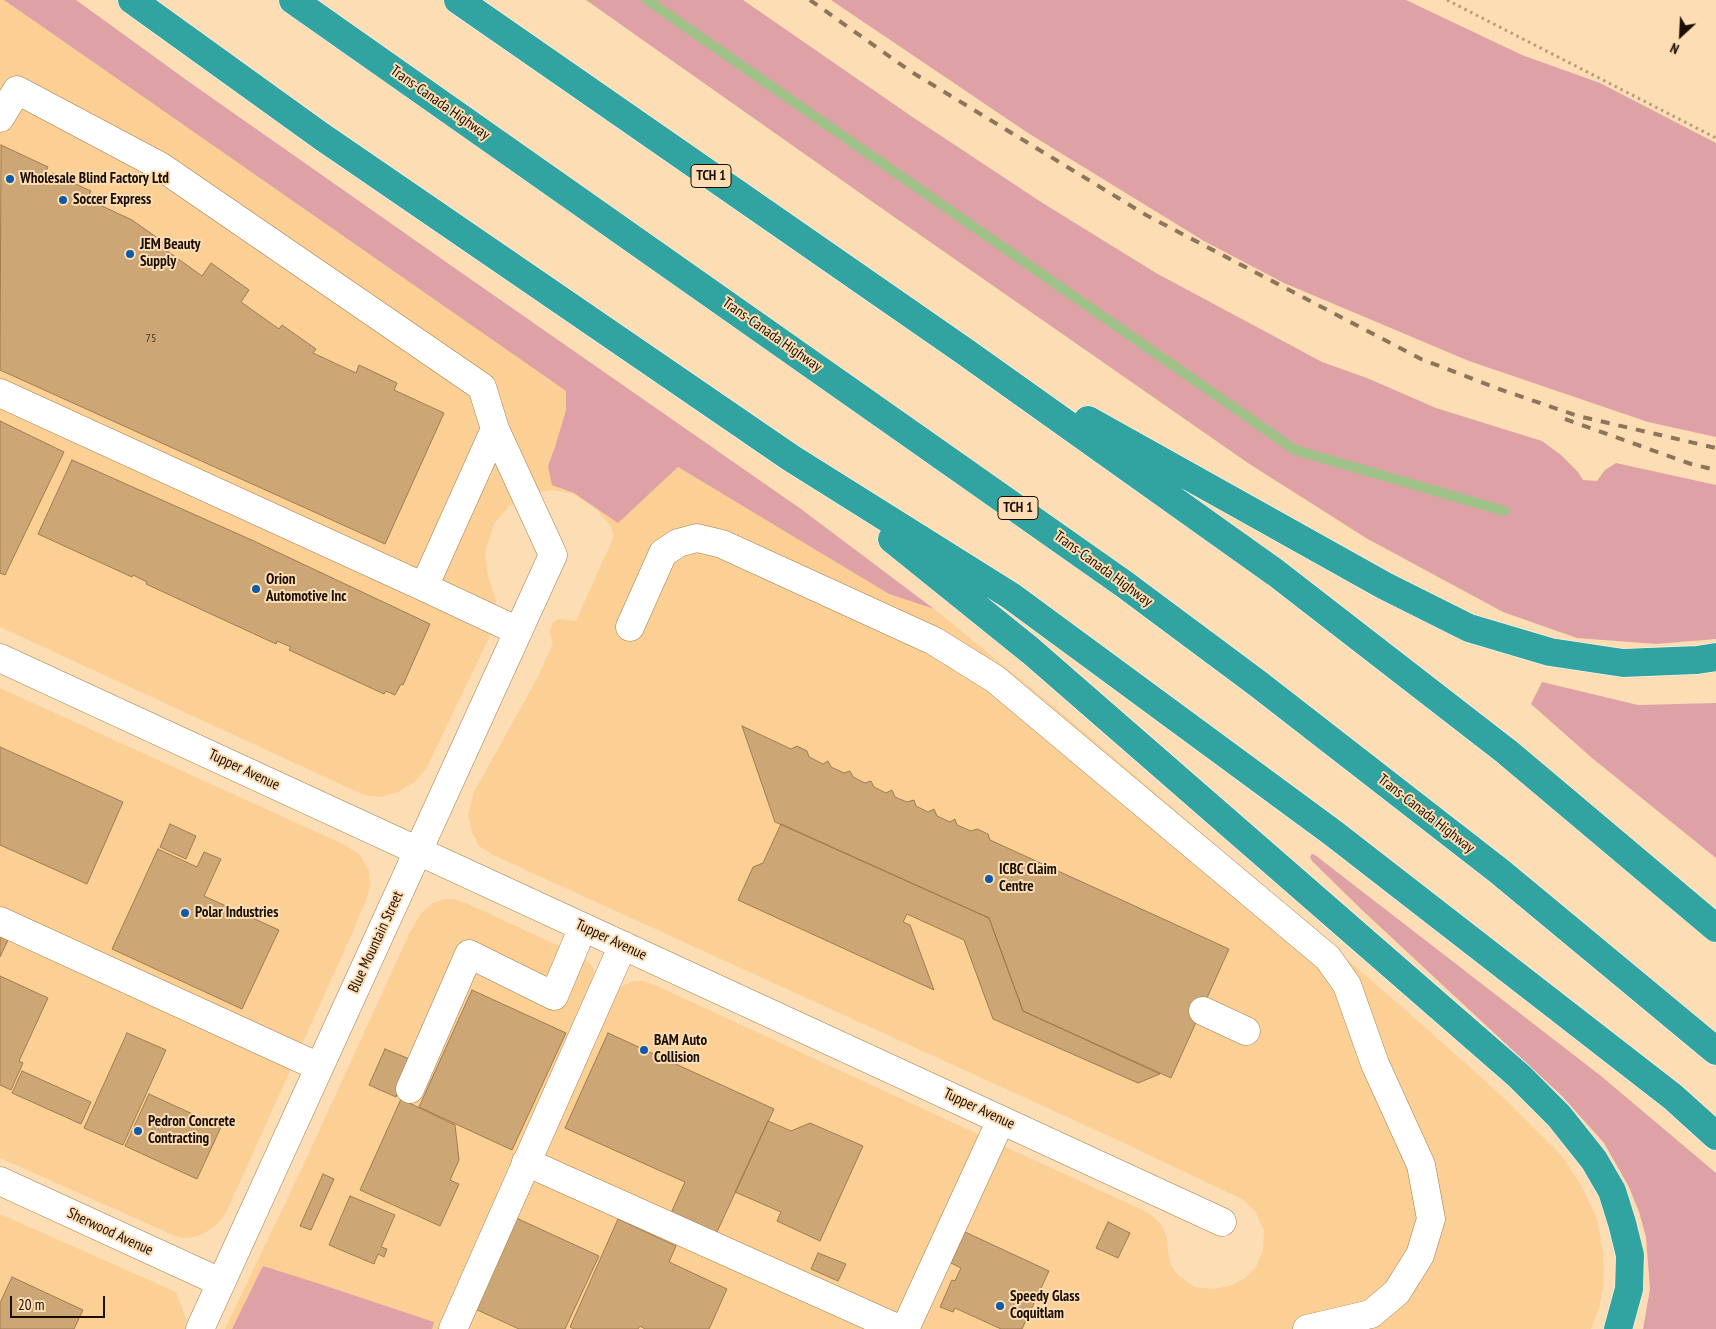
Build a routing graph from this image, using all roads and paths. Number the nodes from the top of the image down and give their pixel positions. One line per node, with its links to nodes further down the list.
1 (132, 0): 10 (highway)
2 (293, 0): 23 (highway, Trans-Canada Highway / TCH 1)
3 (458, 0): 7 (highway, TCH 1)
4 (1447, 0): 6 (path)
5 (0, 118): 9 (street)
6 (1716, 138)
7 (964, 351): 14 (highway); 19 (highway, TCH 1)
8 (0, 393): 11 (street)
9 (495, 429): 11 (street); 13 (street, Blue Mountain Street)
10 (791, 458): 27 (highway); 37 (highway)
11 (424, 587): 13 (street)
12 (630, 627): 36 (street)
13 (518, 631): 16 (street, Blue Mountain Street)
14 (1716, 657)
15 (0, 658): 16 (street, Tupper Avenue)
16 (418, 850): 18 (street, Tupper Avenue); 24 (street, Blue Mountain Street)
17 (0, 921): 24 (street)
18 (583, 927): 20 (street, Tupper Avenue); 25 (street)
19 (1716, 928)
20 (623, 945): 26 (street, Tupper Avenue); 28 (street)
21 (1203, 1010): 22 (street)
22 (1246, 1032)
23 (1716, 1051)
24 (319, 1067): 31 (street, Blue Mountain Street)
25 (410, 1089)
26 (1001, 1120): 30 (street, Tupper Avenue); 35 (street)
27 (1716, 1136)
28 (526, 1162): 33 (street); 34 (street)
29 (0, 1182): 31 (street, Sherwood Avenue)
30 (1222, 1222)
31 (220, 1282): 32 (street, Blue Mountain Street)
32 (200, 1329)
33 (453, 1329)
34 (899, 1329)
35 (905, 1329)
36 (1307, 1329)
37 (1618, 1329)

